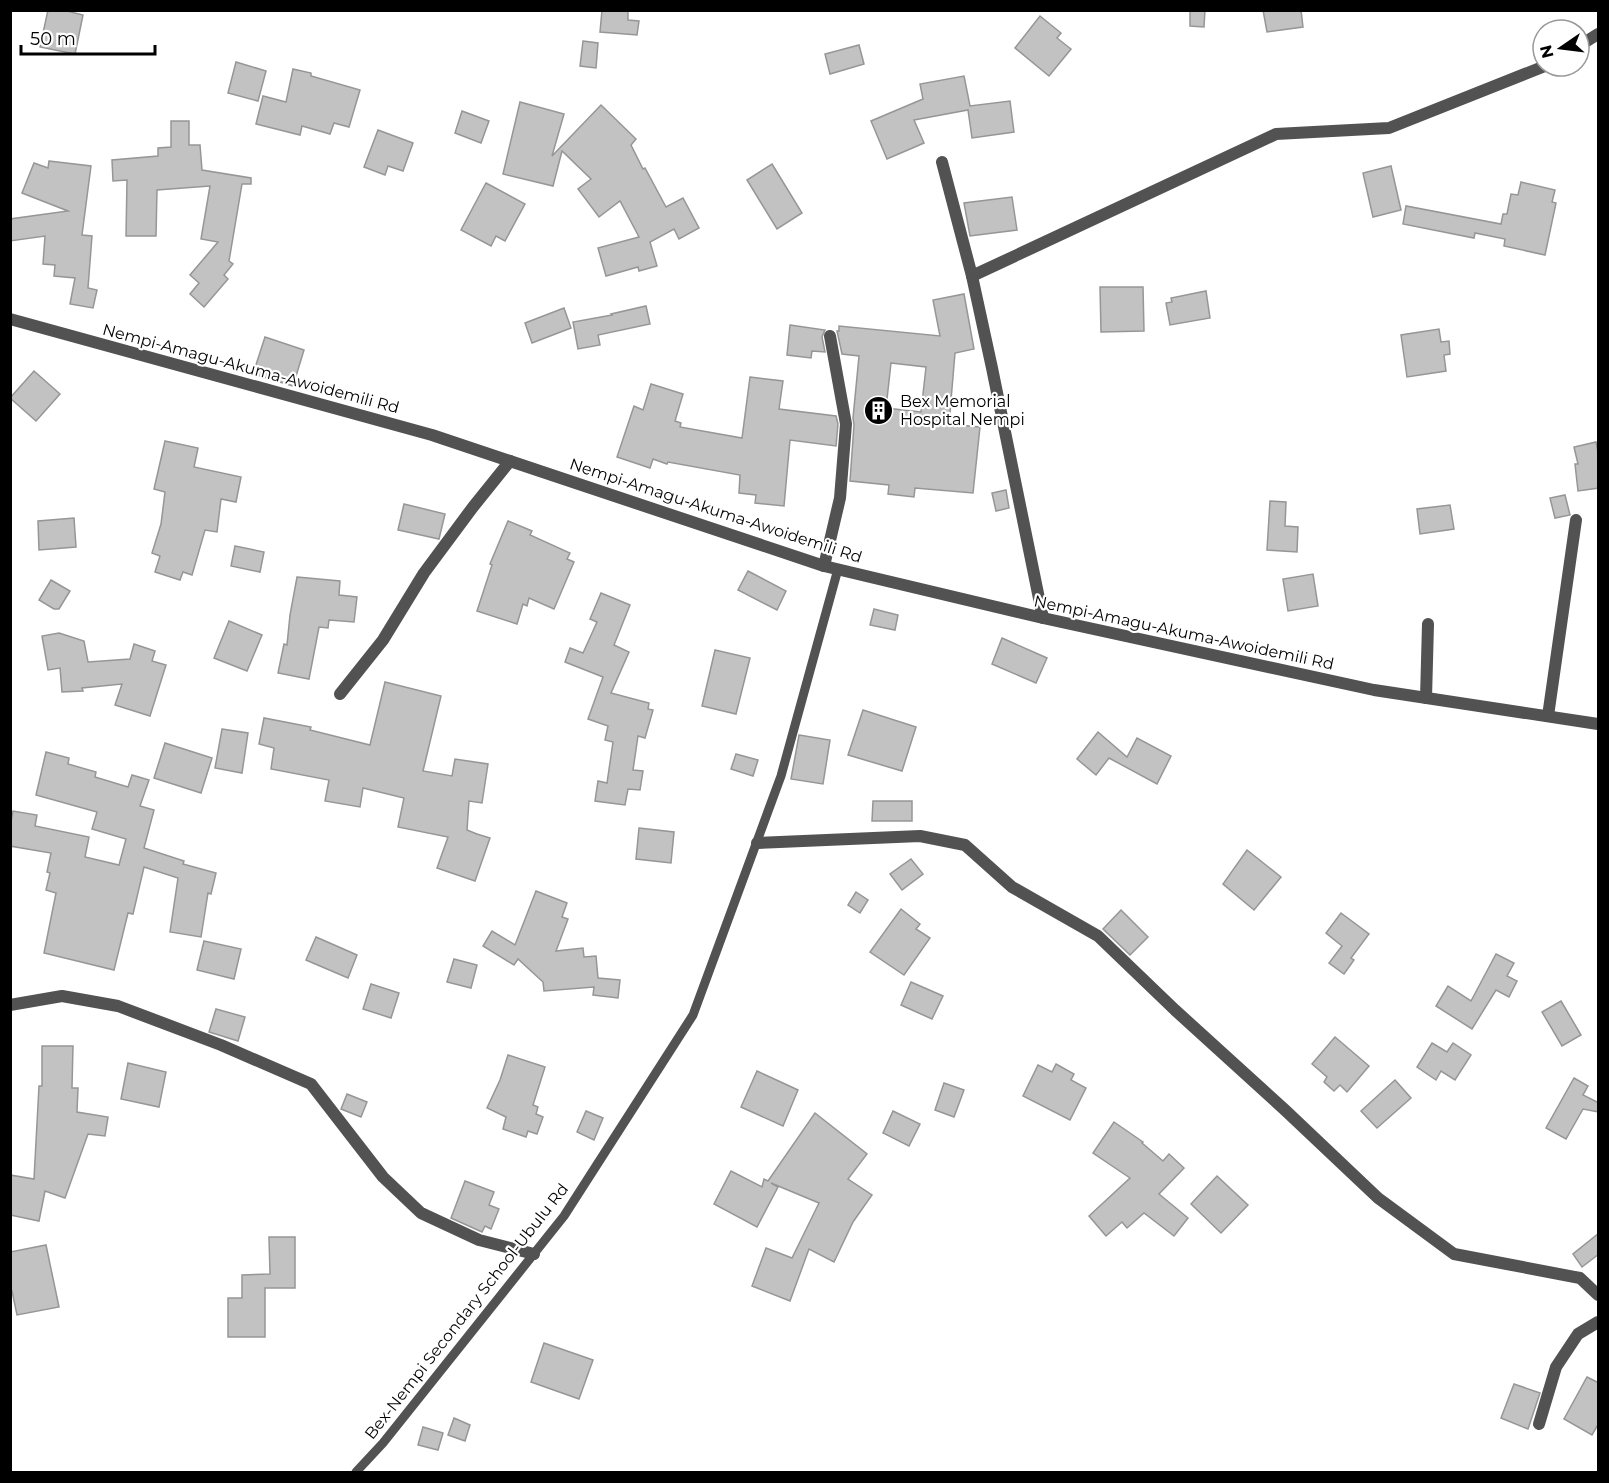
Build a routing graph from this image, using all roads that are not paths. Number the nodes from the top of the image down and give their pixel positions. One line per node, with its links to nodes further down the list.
1 (1531, 72): 3 (street)
2 (942, 162): 3 (street)
3 (972, 276): 10 (street)
4 (10, 319): 6 (street, Nempi-Amagu-Akuma-Awoidemili Rd)
5 (830, 336): 8 (street)
6 (510, 461): 8 (street, Nempi-Amagu-Akuma-Awoidemili Rd); 12 (street)
7 (1576, 520): 14 (street)
8 (824, 566): 9 (street, Nempi-Amagu-Akuma-Awoidemili Rd)
9 (838, 569): 10 (street, Nempi-Amagu-Akuma-Awoidemili Rd); 16 (lane, Bex-Nempi Secondary School-Ubulu Rd)
10 (1043, 618): 13 (street, Nempi-Amagu-Akuma-Awoidemili Rd)
11 (1428, 624): 13 (street)
12 (340, 694)
13 (1426, 698): 14 (street, Nempi-Amagu-Akuma-Awoidemili Rd)
14 (1548, 716): 15 (street, Nempi-Amagu-Akuma-Awoidemili Rd)
15 (1599, 724)
16 (757, 843): 18 (lane, Bex-Nempi Secondary School-Ubulu Rd); 19 (street)
17 (10, 1005): 18 (street)
18 (534, 1254): 22 (lane, Bex-Nempi Secondary School-Ubulu Rd)
19 (1599, 1295)
20 (1599, 1322): 21 (street)
21 (1539, 1424)
22 (356, 1473)

